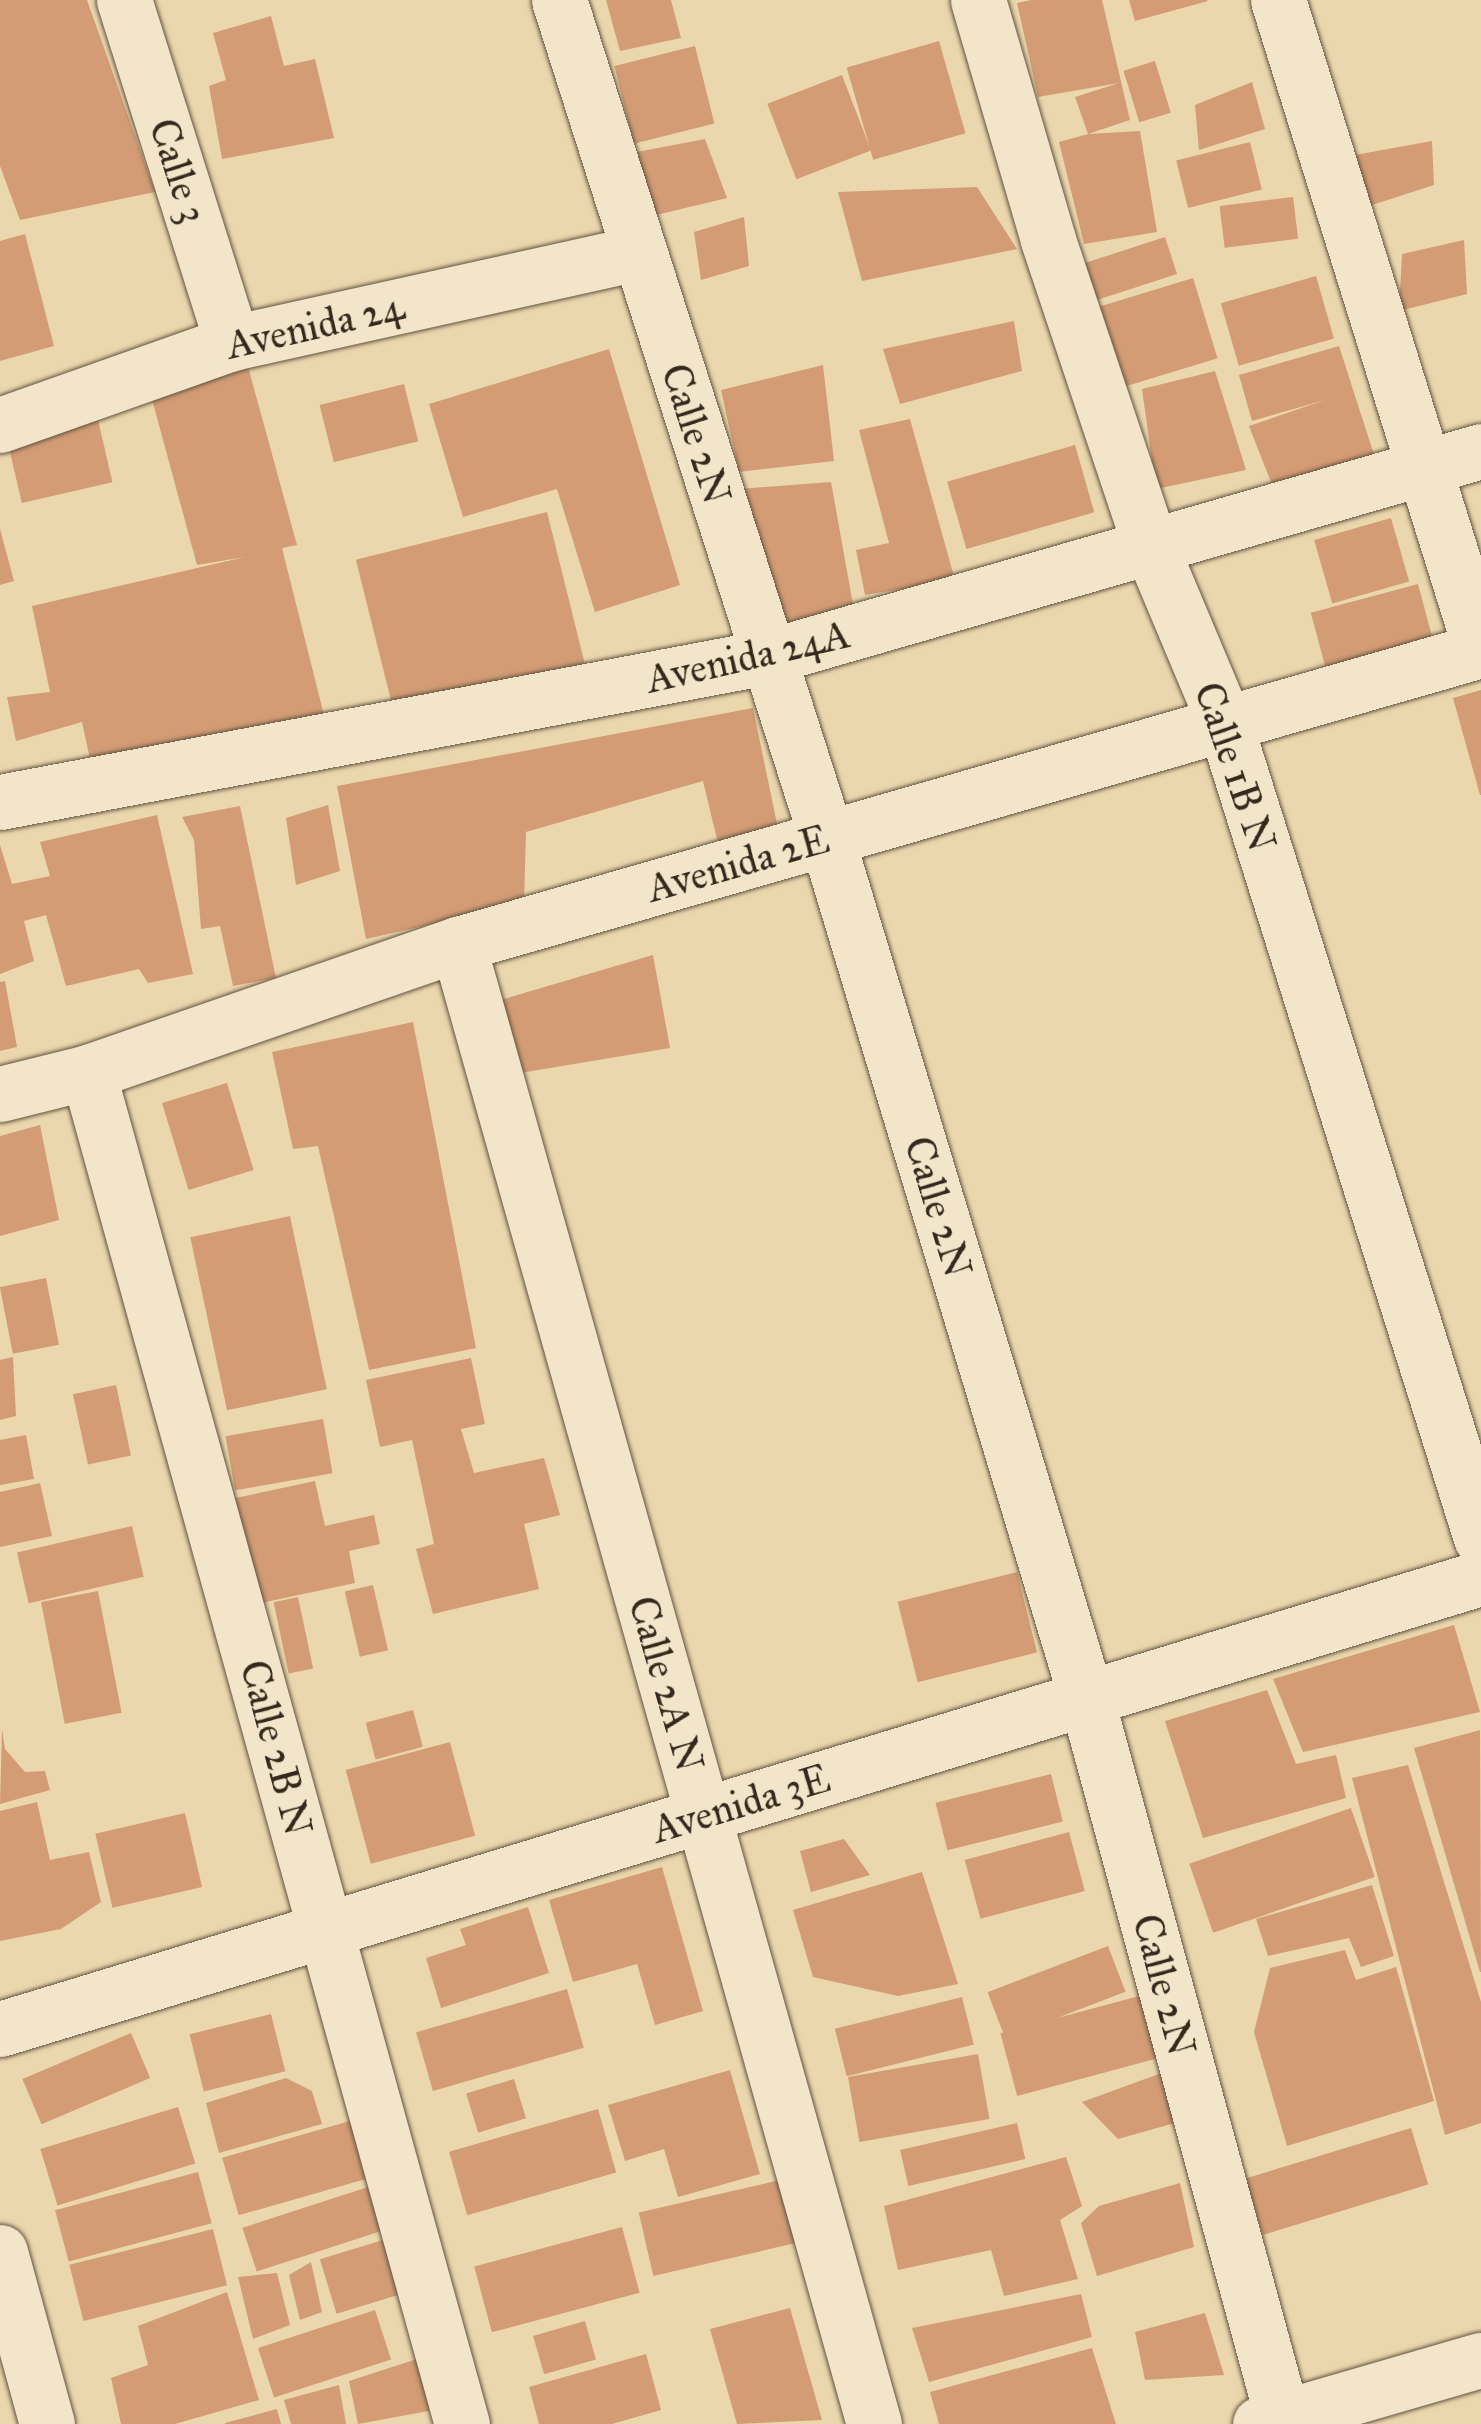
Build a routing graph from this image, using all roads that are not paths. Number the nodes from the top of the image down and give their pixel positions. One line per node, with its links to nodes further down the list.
1 (124, 0): 6 (street, Calle 3)
2 (559, 0): 5 (street, Calle 2N)
3 (978, 0): 10 (street, Calle 1B N)
4 (1278, 0): 9 (street)
5 (638, 253): 6 (street, Avenida 24); 12 (street, Calle 2N)
6 (232, 342): 7 (street, Avenida 24)
7 (0, 425)
8 (1481, 450): 9 (street, Avenida 24A)
9 (1425, 469): 10 (street, Avenida 24A); 11 (street)
10 (1152, 550): 12 (street, Avenida 24A); 13 (street, Calle 1B N)
11 (1481, 650): 13 (street, Avenida 2E)
12 (767, 657): 14 (street, Avenida 24A); 15 (street, Calle 2N)
13 (1225, 724): 15 (street, Avenida 2E); 19 (street, Calle 1B N)
14 (0, 802)
15 (826, 839): 16 (street, Avenida 2E); 21 (street, Calle 2N)
16 (458, 944): 17 (street, Avenida 2E); 22 (street, Calle 2A N)
17 (88, 1072): 18 (street, Avenida 2E); 23 (street, Calle 2B N)
18 (0, 1094)
19 (1481, 1538)
20 (1481, 1578): 21 (street, Avenida 3E)
21 (1086, 1697): 22 (street, Avenida 3E); 27 (street, Calle 2N)
22 (703, 1816): 23 (street, Avenida 3E); 30 (street, Calle 2A N)
23 (326, 1929): 24 (street, Avenida 3E); 29 (street, Calle 2B N)
24 (0, 2029)
25 (0, 2252): 28 (street)
26 (1481, 2360): 27 (street)
27 (1276, 2422)
28 (48, 2424)
29 (462, 2424)
30 (874, 2424)

